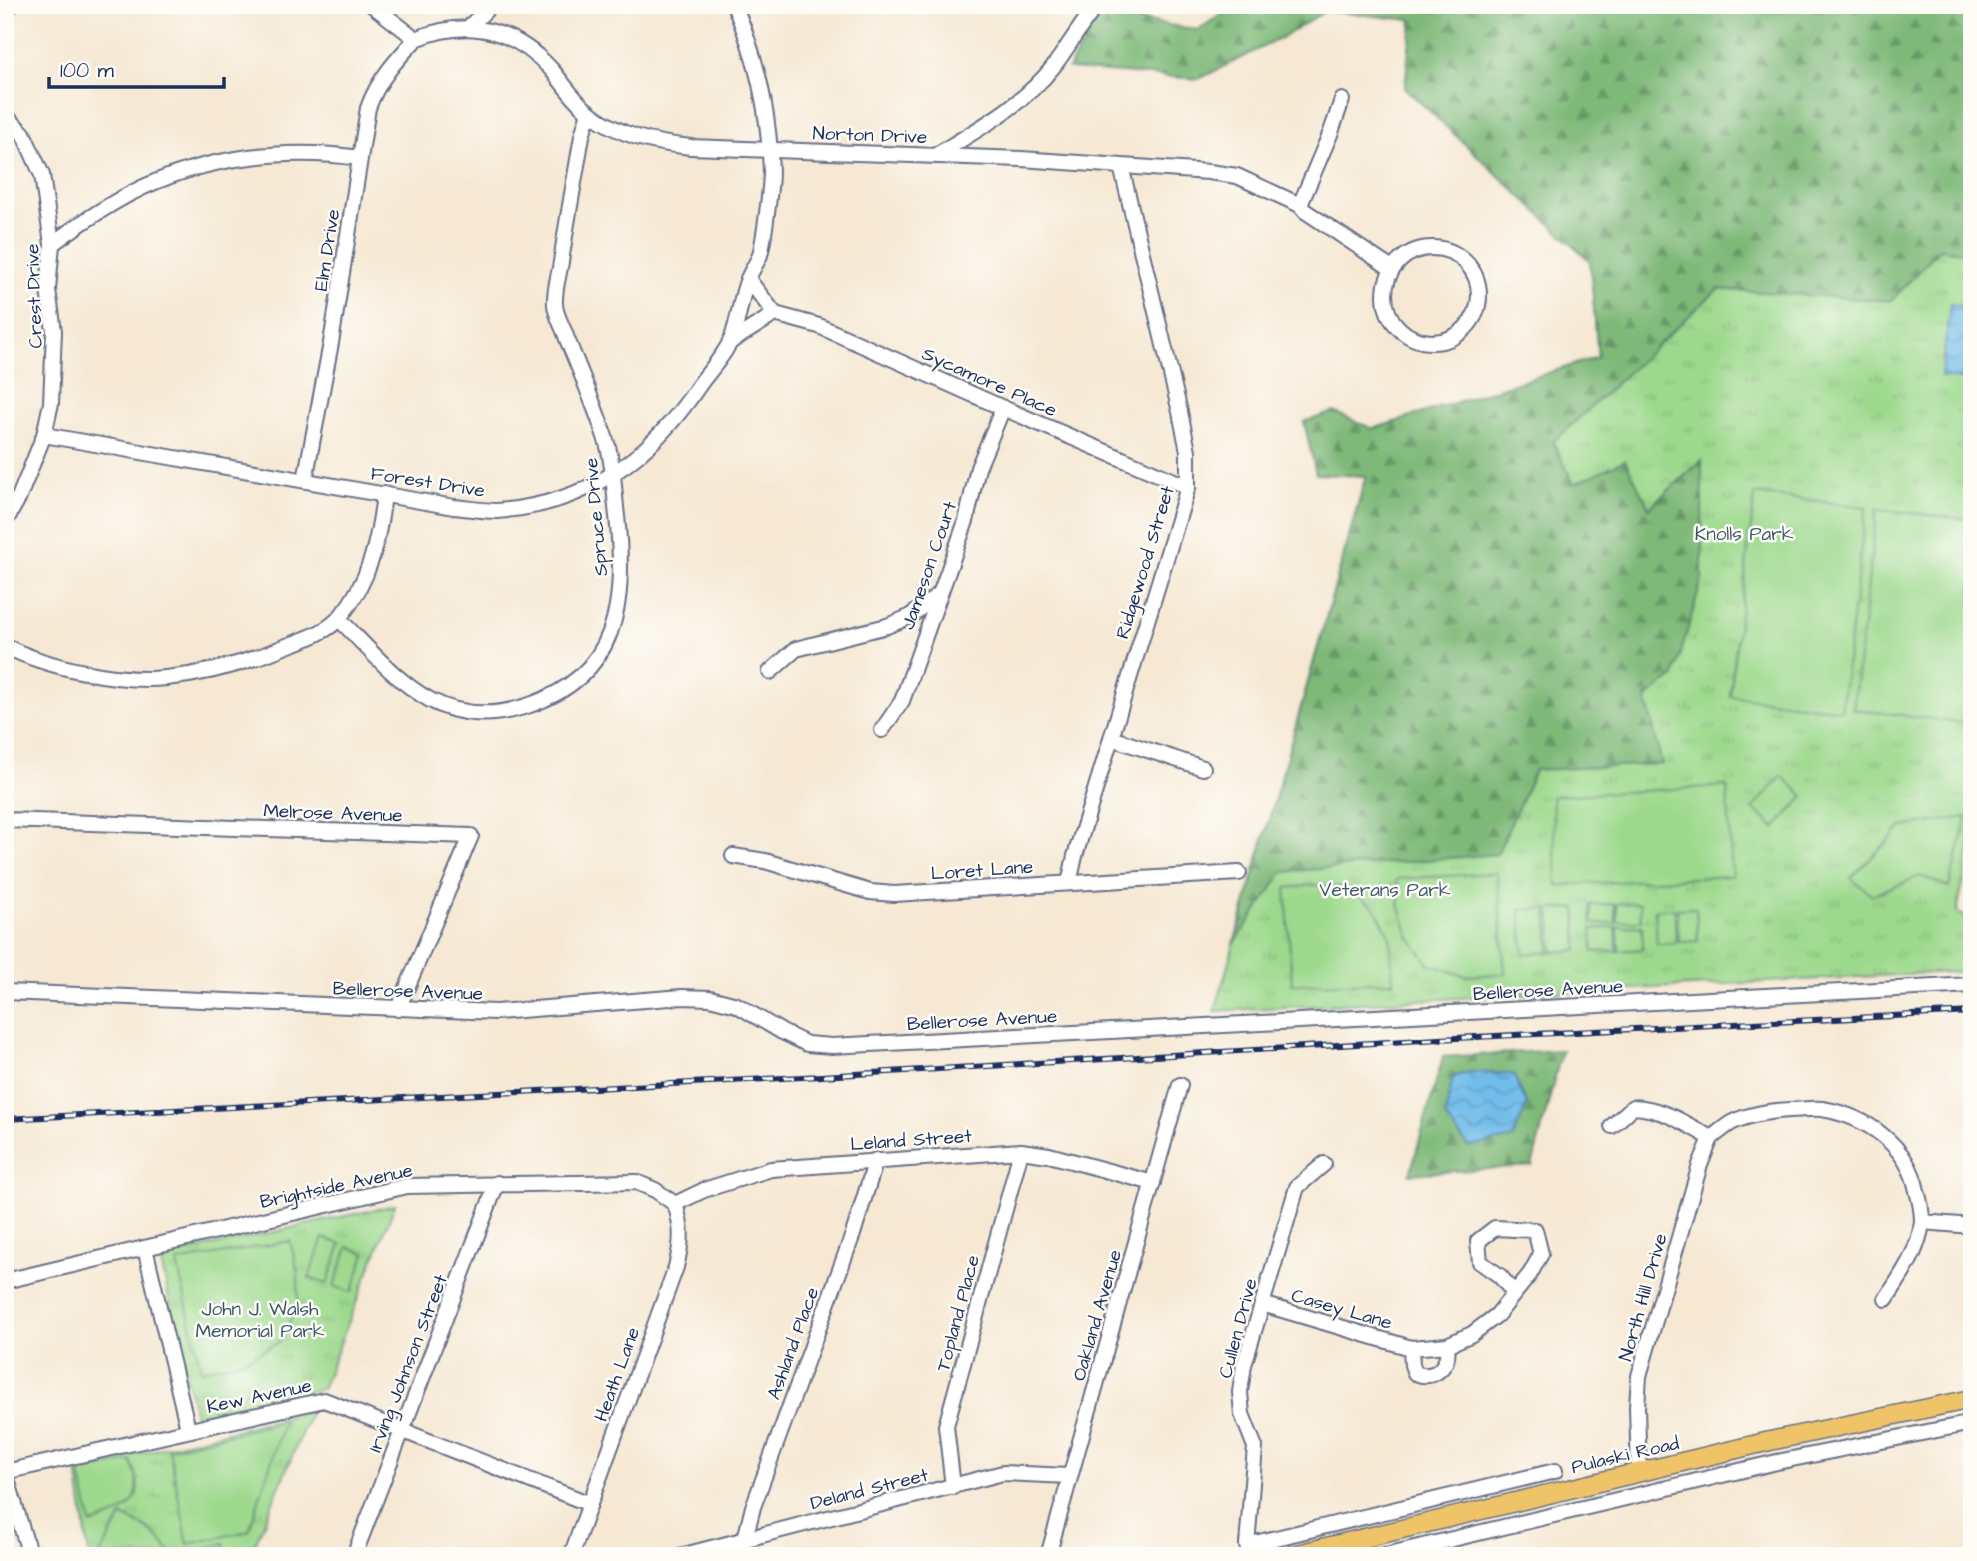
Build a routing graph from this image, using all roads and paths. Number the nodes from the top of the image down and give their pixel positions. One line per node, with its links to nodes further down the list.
1 (12, 5): 6 (street)
2 (372, 5): 8 (street)
3 (491, 5): 7 (street)
4 (734, 5): 12 (street, Forest Drive)
5 (1093, 5): 13 (street)
6 (5, 7)
7 (469, 27): 8 (street, Norton Drive); 10 (street, Norton Drive)
8 (416, 39): 14 (street, Elm Drive)
9 (1342, 100): 16 (street)
10 (589, 112): 12 (street, Norton Drive); 24 (street, Spruce Drive)
11 (5, 115): 17 (street, Crest Drive)
12 (769, 150): 13 (street, Norton Drive); 19 (street, Forest Drive)
13 (936, 155): 15 (street, Norton Drive)
14 (360, 158): 17 (street); 25 (street, Elm Drive)
15 (1121, 166): 16 (street, Norton Drive); 26 (street, Ridgewood Street)
16 (1300, 205): 18 (street, Norton Drive)
17 (52, 244): 23 (street, Crest Drive)
18 (1392, 269): 18 (street)
19 (748, 279): 20 (street); 21 (street, Forest Drive)
20 (775, 314): 21 (street); 22 (street, Sycamore Place)
21 (730, 342): 24 (street, Forest Drive)
22 (1003, 408): 26 (street, Sycamore Place); 29 (street, Jameson Court)
23 (44, 435): 25 (street, Forest Drive); 28 (street, Crest Drive)
24 (612, 475): 27 (street, Forest Drive); 30 (street, Spruce Drive)
25 (305, 480): 27 (street, Forest Drive)
26 (1188, 487): 34 (street, Ridgewood Street)
27 (384, 494): 30 (street)
28 (5, 522)
29 (938, 595): 32 (street); 33 (street, Jameson Court)
30 (339, 619): 31 (street)
31 (5, 646)
32 (770, 672)
33 (882, 730)
34 (1111, 738): 35 (street); 39 (street, Ridgewood Street)
35 (1203, 768)
36 (5, 820): 42 (street, Melrose Avenue)
37 (733, 856): 39 (street, Loret Lane)
38 (1240, 873): 39 (street, Loret Lane)
39 (1069, 883)
40 (1972, 985): 42 (street, Bellerose Avenue)
41 (5, 992): 42 (street, Bellerose Avenue)
42 (398, 1009)
43 (1180, 1084): 49 (street, Oakland Avenue)
44 (1612, 1126): 45 (street)
45 (1712, 1138): 52 (street); 69 (street, North Hill Drive)
46 (1021, 1151): 47 (street, Leland Street); 49 (street, Leland Street); 71 (street, Topland Place)
47 (876, 1160): 51 (street, Leland Street); 73 (street, Ashland Place)
48 (1324, 1164): 58 (street, Cullen Drive)
49 (1153, 1183): 70 (street, Oakland Avenue)
50 (497, 1184): 51 (street, Brightside Avenue); 54 (street, Brightside Avenue); 64 (street, Irving Johnson Street)
51 (675, 1204): 72 (street, Heath Lane)
52 (1922, 1222): 53 (street); 57 (street)
53 (1972, 1226)
54 (145, 1248): 55 (street, Brightside Avenue); 63 (street)
55 (5, 1281)
56 (1514, 1293): 56 (street, Casey Lane); 59 (street, Casey Lane)
57 (1886, 1299)
58 (1262, 1304): 60 (street, Casey Lane); 74 (street, Cullen Drive)
59 (1447, 1345): 60 (street, Casey Lane); 60 (street, Casey Lane)
60 (1411, 1348)
61 (1972, 1399): 65 (main road, Pulaski Road)
62 (1972, 1423): 66 (street)
63 (188, 1429): 64 (street, Kew Avenue); 68 (street, Kew Avenue)
64 (402, 1429): 72 (street, Kew Avenue); 76 (street, Irving Johnson Street)
65 (1770, 1441): 66 (street); 69 (main road, Pulaski Road)
66 (1777, 1462): 81 (street)
67 (1555, 1471): 74 (street)
68 (5, 1472): 75 (street)
69 (1639, 1472): 80 (main road, Pulaski Road)
70 (1069, 1476): 71 (street, Deland Street); 79 (street, Oakland Avenue)
71 (953, 1487): 73 (street, Deland Street)
72 (590, 1504): 77 (street, Heath Lane)
73 (745, 1539): 78 (street, Deland Street)
74 (1248, 1550)
75 (30, 1556)
76 (354, 1556)
77 (571, 1556)
78 (680, 1556)
79 (1048, 1556)
80 (1289, 1556)
81 (1381, 1556)

